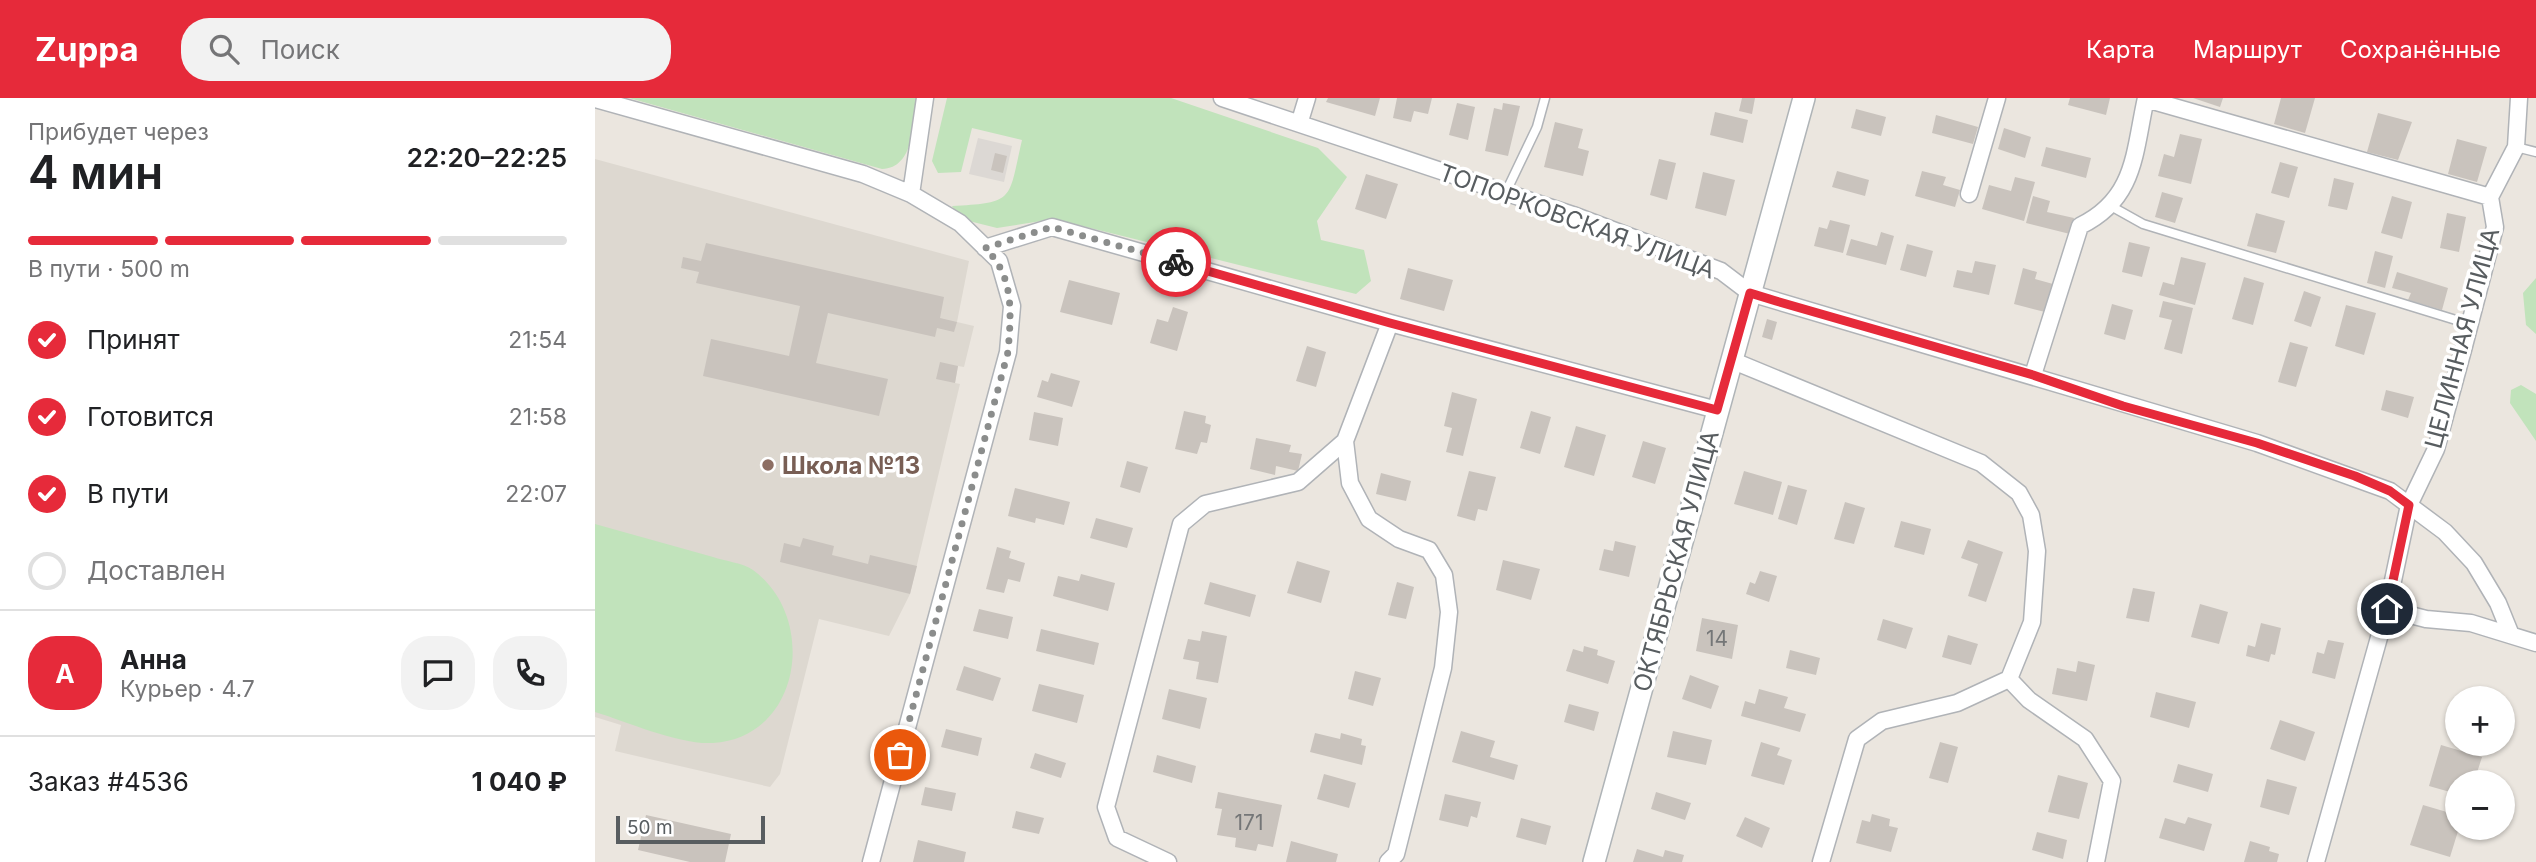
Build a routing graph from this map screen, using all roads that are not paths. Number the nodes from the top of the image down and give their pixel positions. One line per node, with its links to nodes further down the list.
1 (925, 98): 13 (street)
2 (1222, 98): 10 (street, ТОПОРКОВСКАЯ УЛИЦА)
3 (1307, 98): 10 (street)
4 (1545, 98): 14 (lane)
5 (1804, 98): 19 (street, ОКТЯБРЬСКАЯ УЛИЦА)
6 (1997, 98): 15 (street)
7 (2146, 98): 16 (street); 17 (street)
8 (2519, 98): 11 (street, ЦЕЛИННАЯ УЛИЦА)
9 (595, 99): 13 (street)
10 (1300, 121): 14 (street, ТОПОРКОВСКАЯ УЛИЦА)
11 (2516, 147): 12 (lane); 16 (street, ЦЕЛИННАЯ УЛИЦА)
12 (2536, 152)
13 (911, 194): 18 (street)
14 (1505, 194): 19 (street, ТОПОРКОВСКАЯ УЛИЦА)
15 (1969, 194)
16 (2490, 197): 21 (street, ЦЕЛИННАЯ УЛИЦА)
17 (2109, 205): 21 (lane); 23 (street)
18 (985, 248): 20 (street); 31 (street)
19 (1750, 293): 22 (street, ОКТЯБРЬСКАЯ УЛИЦА); 23 (street, ТОПОРКОВСКАЯ УЛИЦА)
20 (1390, 323): 24 (street); 25 (street)
21 (2469, 324): 26 (street, ЦЕЛИННАЯ УЛИЦА)
22 (1731, 360): 24 (street, ОКТЯБРЬСКАЯ УЛИЦА); 30 (street)
23 (2033, 375): 26 (street, ТОПОРКОВСКАЯ УЛИЦА)
24 (1717, 410): 34 (street, ОКТЯБРЬСКАЯ УЛИЦА)
25 (1346, 441): 32 (street); 33 (street)
26 (2409, 505): 27 (street, ЦЕЛИННАЯ УЛИЦА); 28 (street, ТОПОРКОВСКАЯ УЛИЦА)
27 (2387, 609): 28 (street); 37 (street, ЦЕЛИННАЯ УЛИЦА)
28 (2511, 635): 29 (street)
29 (2536, 643)
30 (2009, 679): 35 (street); 36 (street)
31 (871, 862)
32 (1168, 862)
33 (1388, 862)
34 (1594, 862)
35 (1821, 862)
36 (2096, 862)
37 (2316, 862)

